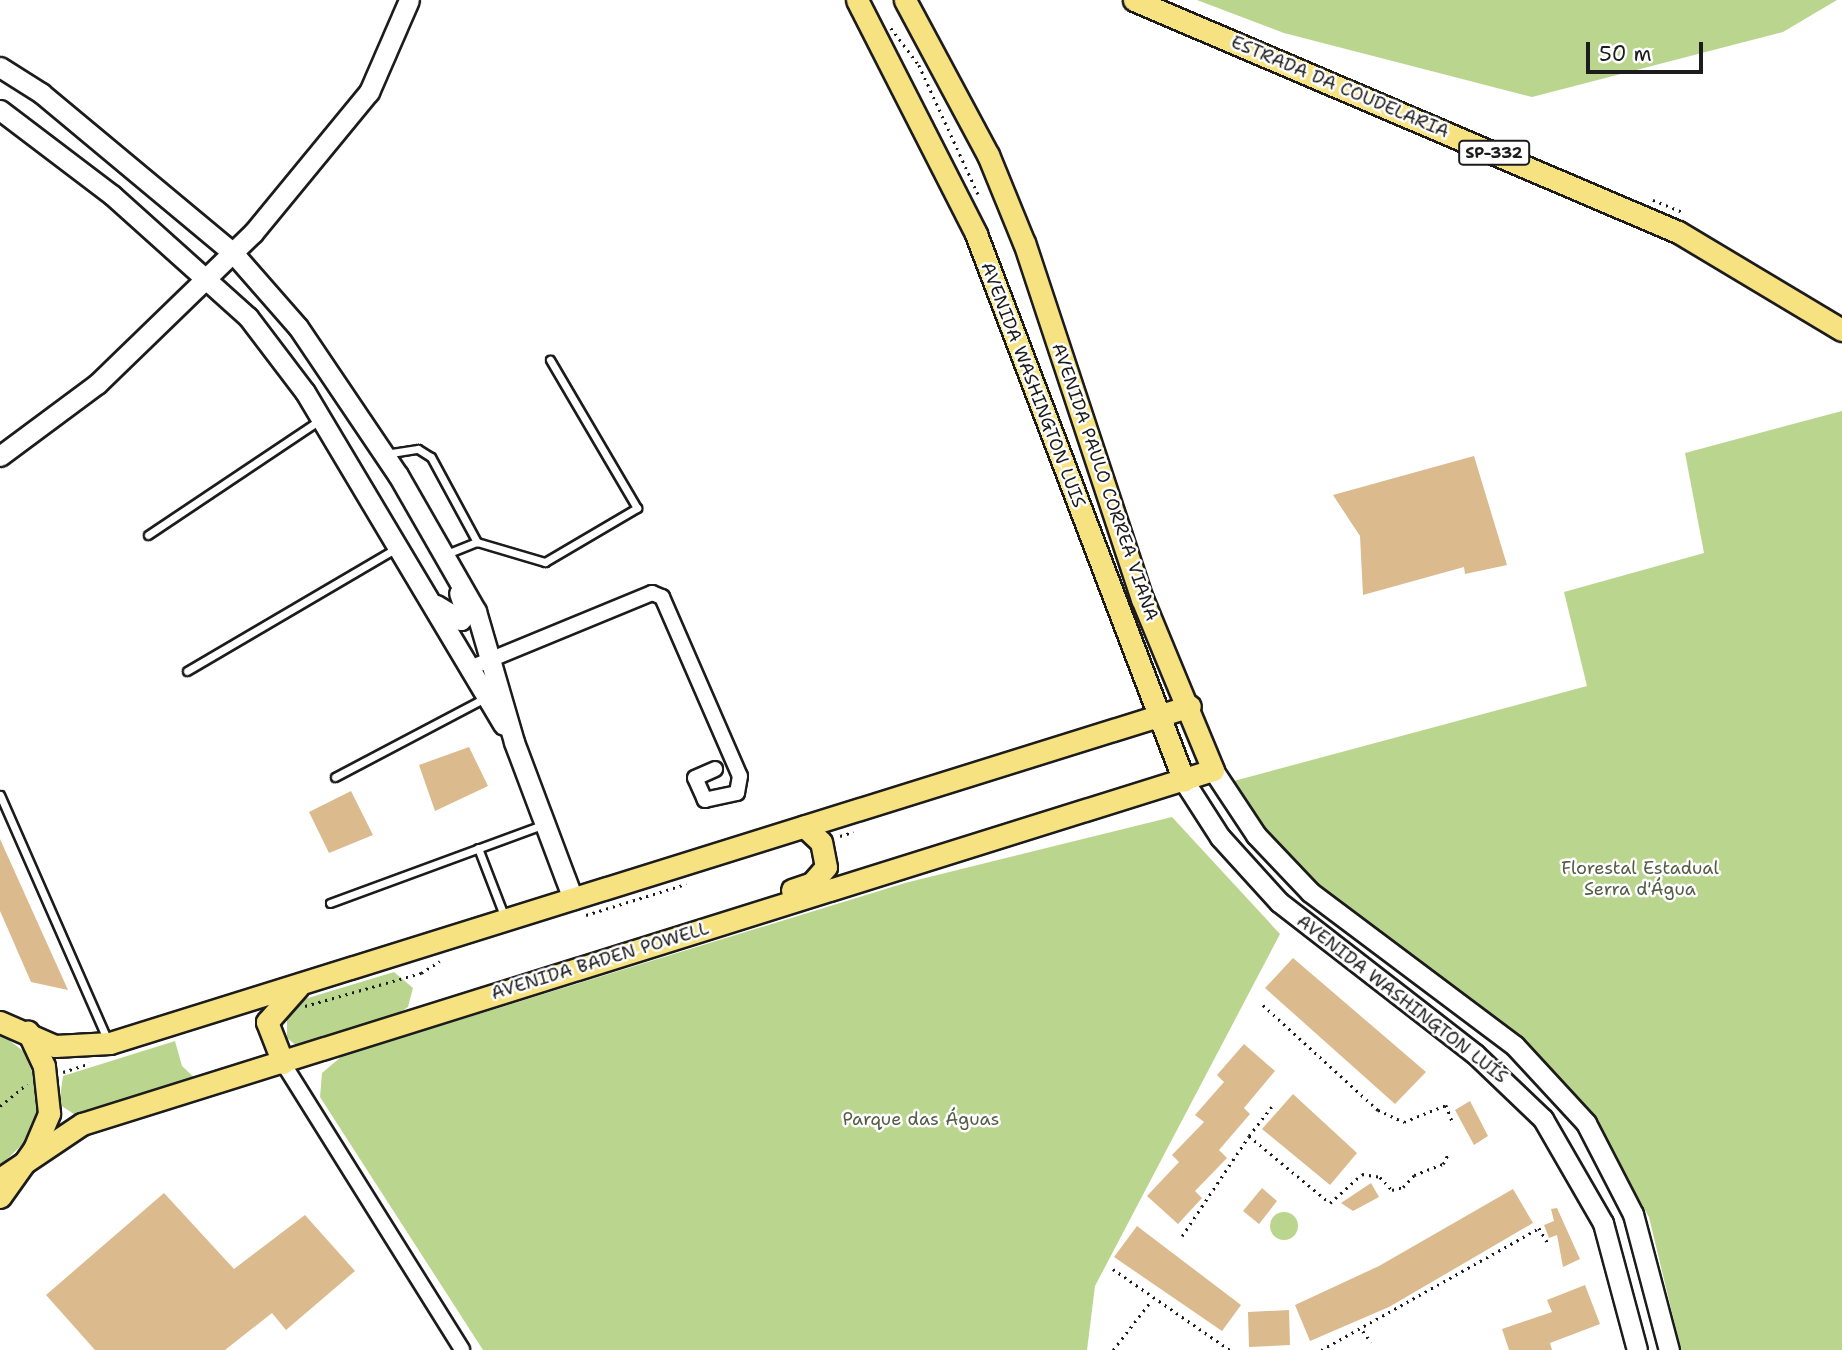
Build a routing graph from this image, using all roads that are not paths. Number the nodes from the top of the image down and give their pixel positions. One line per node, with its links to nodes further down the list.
1 (408, 0): 7 (street)
2 (857, 0): 24 (main road, AVENIDA WASHINGTON LUIS)
3 (905, 0): 23 (main road, AVENIDA PAULO CORREA VIANA)
4 (1134, 0): 9 (main road, ESTRADA DA COUDELARIA / SP-332)
5 (0, 67): 7 (street)
6 (0, 110): 8 (street)
7 (234, 254): 8 (street); 12 (street)
8 (208, 281): 11 (street); 13 (street)
9 (1842, 330)
10 (550, 360): 15 (lane)
11 (321, 419): 14 (lane); 16 (street)
12 (384, 454): 15 (lane); 17 (street)
13 (0, 456)
14 (148, 536)
15 (477, 542): 17 (lane)
16 (401, 546): 18 (street); 21 (lane)
17 (444, 555): 18 (street); 19 (street)
18 (424, 591): 20 (street)
19 (493, 659): 20 (street); 22 (street); 25 (street)
20 (470, 668): 22 (street)
21 (187, 671)
22 (494, 693): 27 (lane); 30 (street)
23 (1190, 706): 24 (main road); 26 (main road, AVENIDA PAULO CORREA VIANA)
24 (1157, 716): 28 (main road, AVENIDA WASHINGTON LUIS); 31 (main road)
25 (715, 769)
26 (1213, 770): 28 (main road, AVENIDA BADEN POWELL); 48 (street, AVENIDA PAULO CORREA VIANA)
27 (335, 777)
28 (1184, 781): 36 (main road, AVENIDA BADEN POWELL); 47 (street, AVENIDA WASHINGTON LUÍS)
29 (0, 795): 41 (lane)
30 (545, 824): 32 (lane); 34 (street)
31 (804, 826): 34 (main road); 36 (main road)
32 (478, 848): 33 (lane); 35 (lane)
33 (330, 903)
34 (574, 909): 35 (main road)
35 (506, 922): 37 (main road)
36 (697, 931): 42 (main road, AVENIDA BADEN POWELL)
37 (302, 983): 41 (main road); 42 (main road)
38 (0, 1014): 40 (main road)
39 (0, 1022): 40 (main road)
40 (30, 1033): 41 (main road); 43 (main road)
41 (106, 1051)
42 (283, 1063): 43 (main road, AVENIDA BADEN POWELL); 46 (street)
43 (21, 1166): 44 (main road, AVENIDA BADEN POWELL); 45 (main road)
44 (0, 1178)
45 (0, 1197)
46 (462, 1350)
47 (1637, 1350)
48 (1669, 1350)

